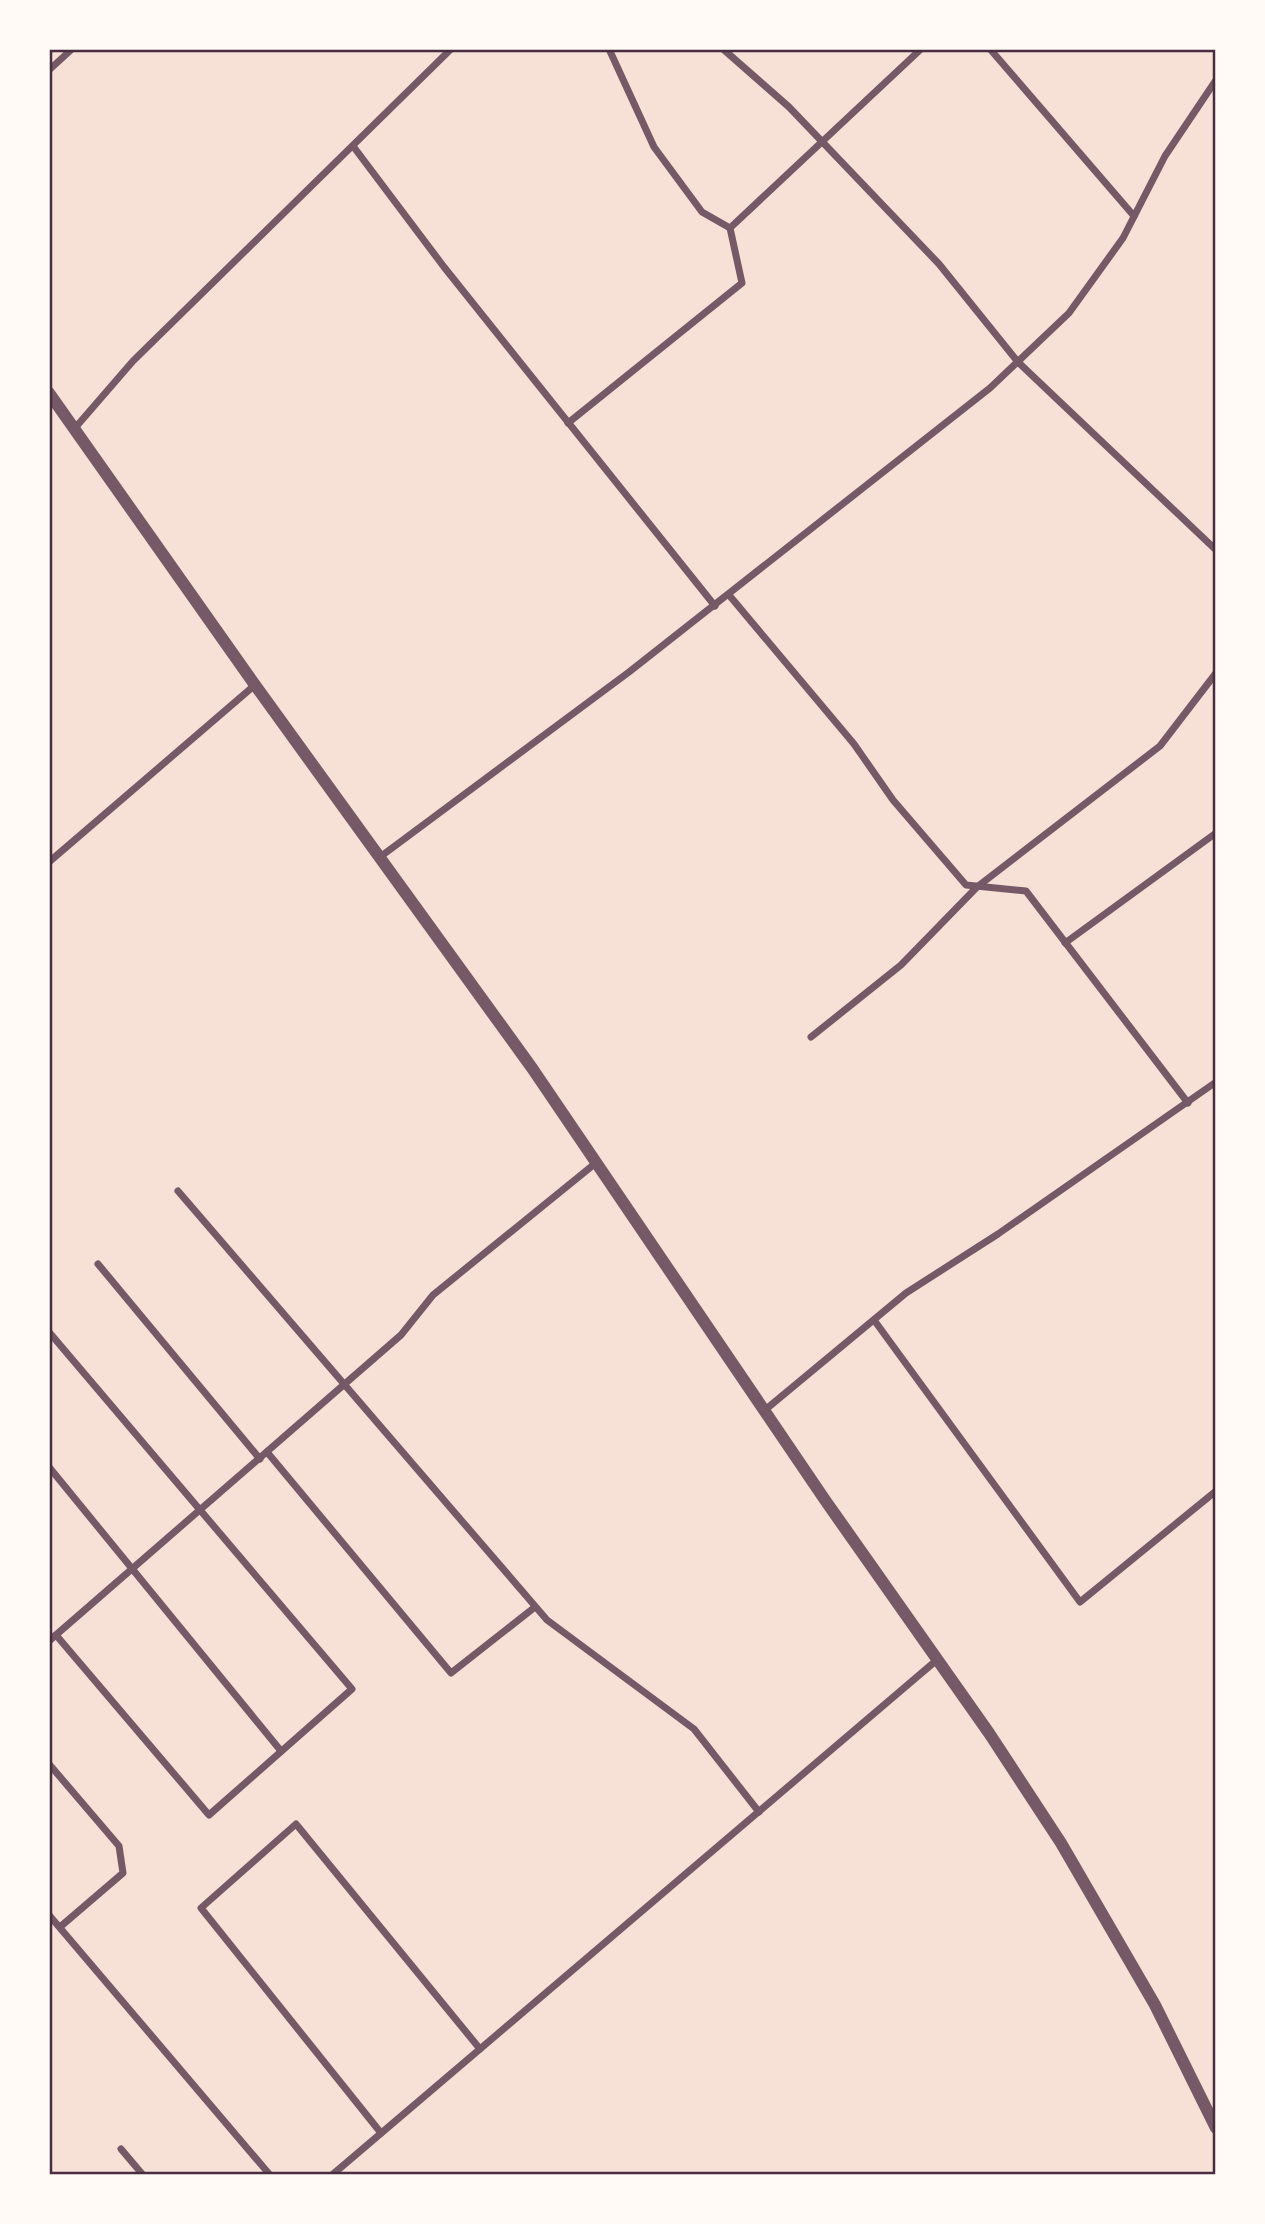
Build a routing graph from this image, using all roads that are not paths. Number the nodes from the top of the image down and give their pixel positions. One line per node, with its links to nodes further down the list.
1 (72, 49): 7 (street)
2 (451, 49): 10 (street)
3 (609, 49): 12 (street)
4 (723, 49): 9 (street)
5 (921, 49): 9 (street)
6 (990, 49): 11 (street)
7 (49, 70)
8 (1216, 80): 11 (street)
9 (822, 142): 12 (street); 13 (street)
10 (353, 146): 15 (street); 16 (street)
11 (1134, 216): 13 (street)
12 (730, 228): 15 (street)
13 (1018, 362): 17 (street); 18 (street)
14 (49, 393): 16 (street)
15 (568, 423): 19 (street)
16 (75, 428): 21 (street)
17 (1216, 550)
18 (729, 595): 19 (street); 25 (street)
19 (715, 606): 23 (street)
20 (1216, 673): 25 (street)
21 (255, 685): 23 (street); 24 (street)
22 (1216, 833): 26 (street)
23 (380, 858): 30 (street)
24 (49, 862)
25 (977, 887): 26 (street); 27 (street)
26 (1065, 943): 29 (street)
27 (811, 1037)
28 (1216, 1082): 29 (street)
29 (1188, 1103): 33 (street)
30 (597, 1162): 35 (street); 36 (street)
31 (178, 1191): 35 (street)
32 (98, 1264): 38 (street)
33 (874, 1320): 36 (street); 40 (street)
34 (49, 1332): 41 (street)
35 (343, 1386): 37 (street); 43 (street)
36 (765, 1410): 46 (street)
37 (267, 1452): 38 (street); 43 (street)
38 (260, 1459): 41 (street)
39 (49, 1467): 42 (street)
40 (1216, 1491)
41 (201, 1510): 42 (street); 47 (street)
42 (135, 1569): 44 (street); 47 (street)
43 (535, 1607): 49 (street)
44 (56, 1635): 45 (street); 47 (street)
45 (49, 1641)
46 (938, 1659): 49 (street); 53 (street)
47 (281, 1751)
48 (49, 1764): 51 (street)
49 (759, 1812): 52 (street)
50 (49, 1915): 51 (street)
51 (60, 1927): 57 (street)
52 (480, 2049): 54 (street); 54 (street)
53 (1216, 2128)
54 (381, 2133): 58 (street)
55 (121, 2149): 56 (street)
56 (143, 2175)
57 (270, 2175)
58 (332, 2175)

